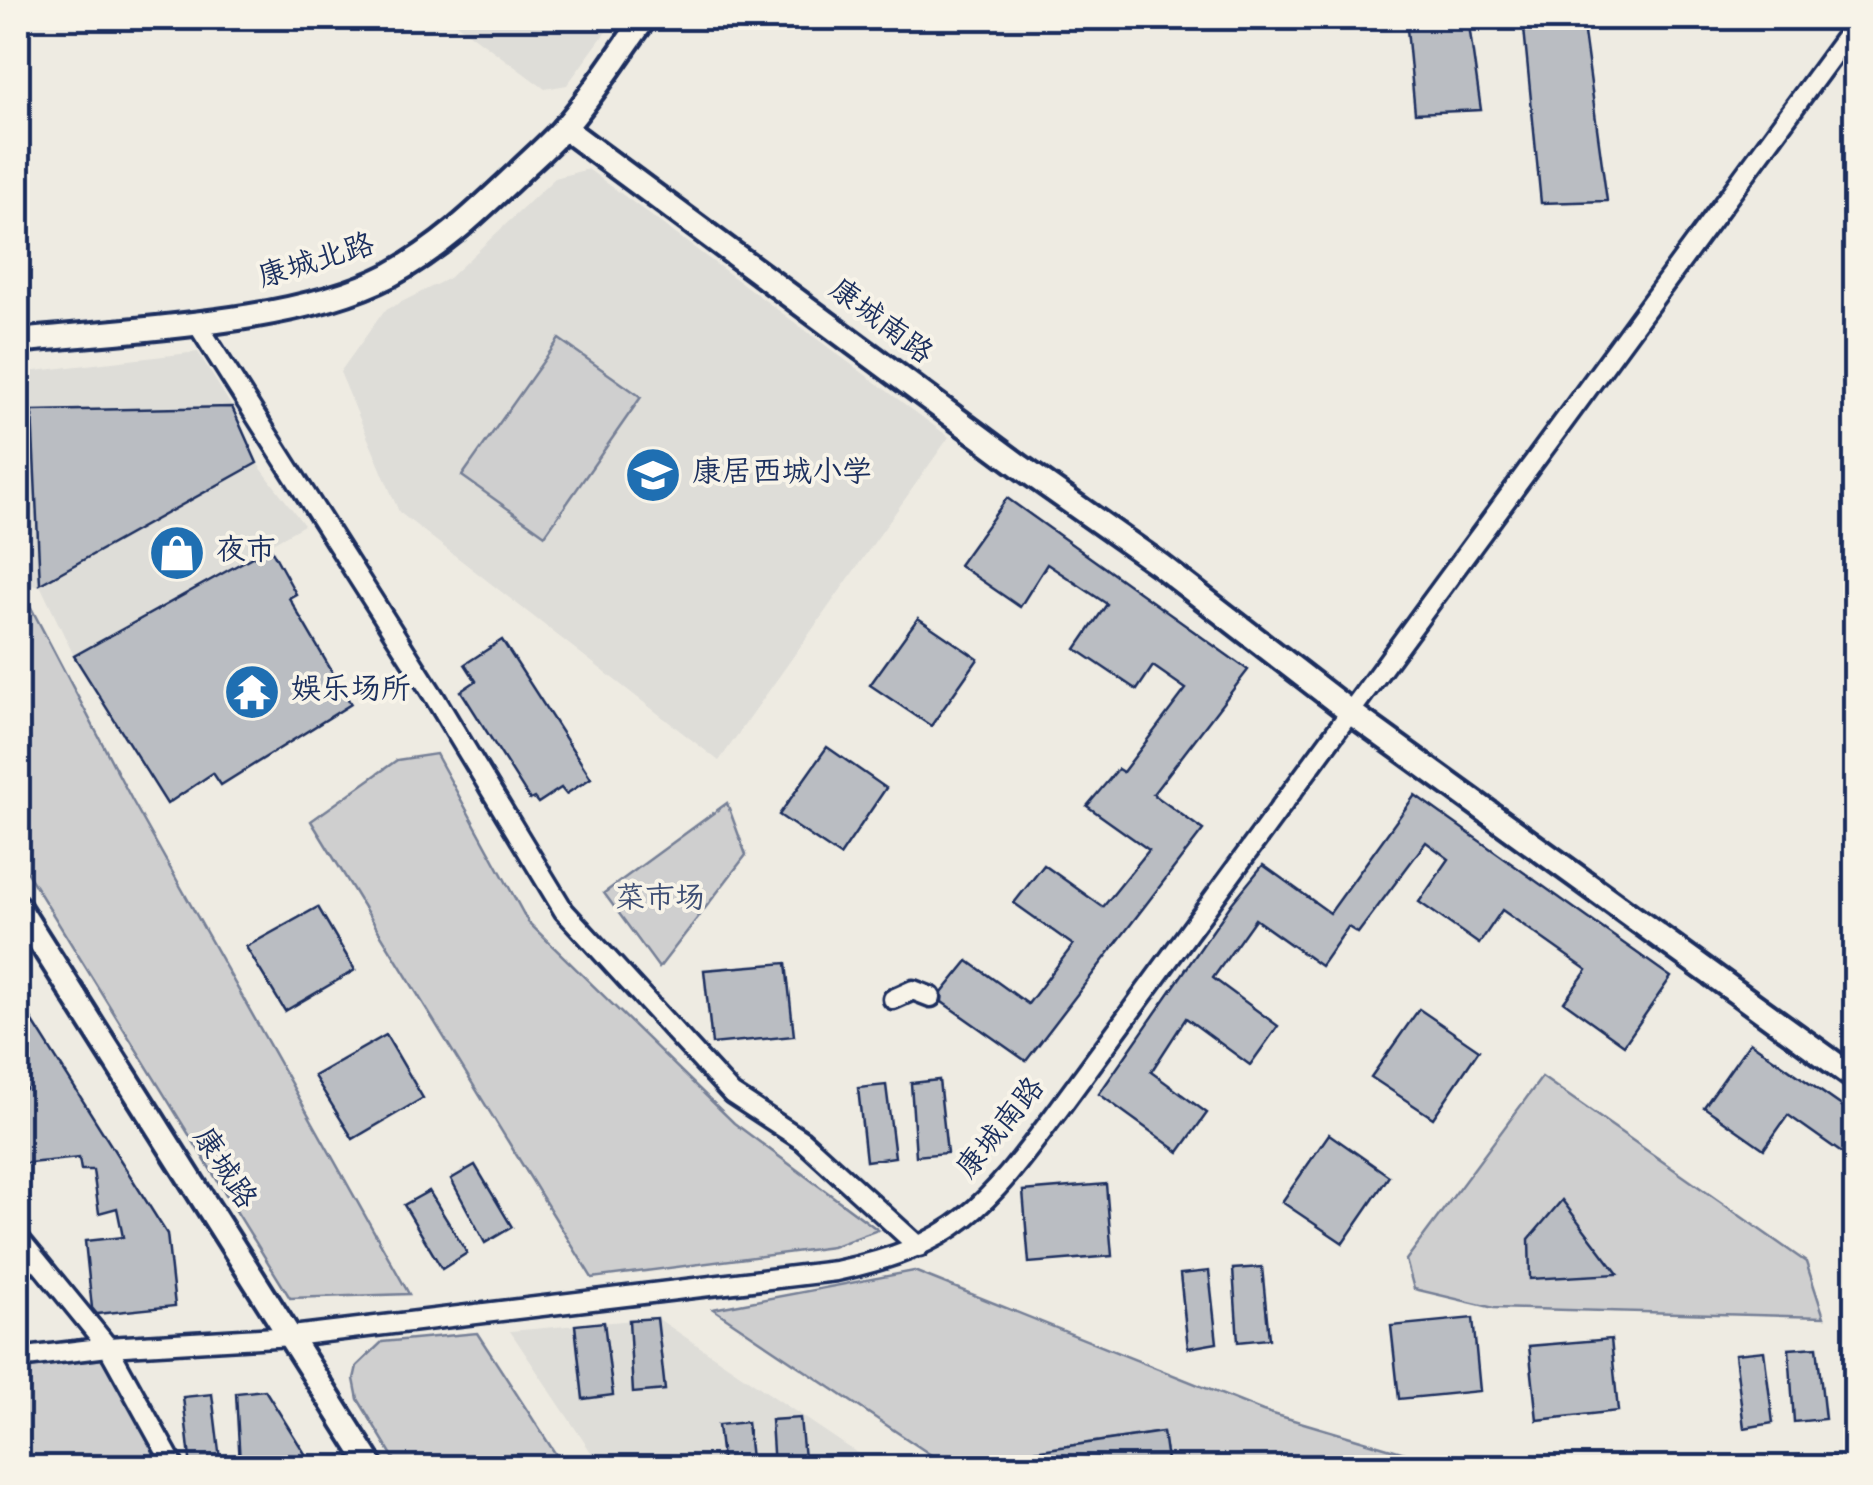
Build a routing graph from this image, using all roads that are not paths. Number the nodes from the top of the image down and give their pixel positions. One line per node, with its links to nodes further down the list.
1 (645, 18): 3 (street, 康城北路)
2 (1856, 23): 6 (street)
3 (564, 128): 4 (street, 康城北路); 6 (street, 康城南路)
4 (196, 322): 5 (street, 康城北路); 12 (street)
5 (18, 341)
6 (1350, 712): 10 (street, 康城南路); 12 (street, 康城南路)
7 (18, 907): 13 (street, 康城路)
8 (931, 997): 9 (street)
9 (892, 999)
10 (1856, 1078)
11 (19, 1242): 14 (street)
12 (920, 1247): 13 (street, 康城南路)
13 (292, 1336): 14 (street, 康城南路); 17 (street, 康城路)
14 (108, 1347): 15 (street, 康城南路); 16 (street)
15 (18, 1358)
16 (174, 1468)
17 (373, 1468)

